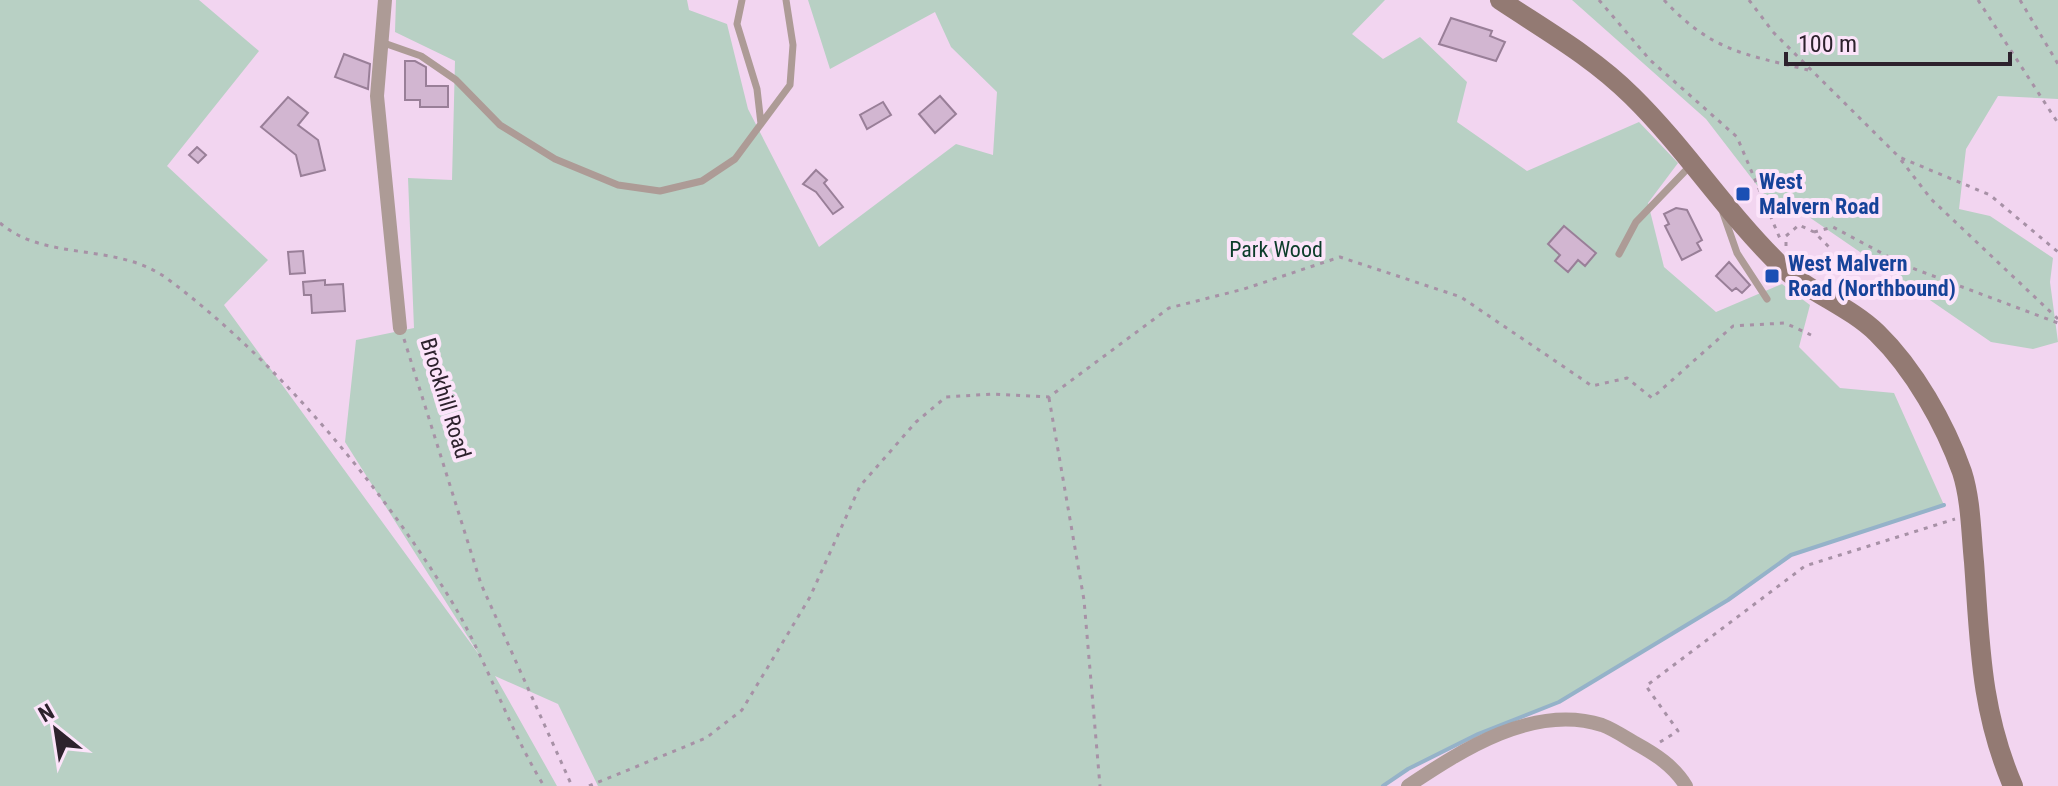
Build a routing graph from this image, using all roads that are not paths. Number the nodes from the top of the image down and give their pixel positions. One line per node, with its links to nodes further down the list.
1 (385, 0): 5 (street, Brockhill Road)
2 (742, 0): 6 (lane)
3 (786, 0): 6 (lane)
4 (1500, 0): 7 (main road)
5 (381, 42): 6 (lane); 11 (street, Brockhill Road)
6 (761, 124)
7 (1692, 164): 8 (main road); 9 (lane)
8 (1722, 202): 10 (lane); 14 (main road)
9 (1619, 254)
10 (1767, 299)
11 (400, 328)
12 (1408, 786): 13 (street)
13 (1686, 786)
14 (2013, 786)

